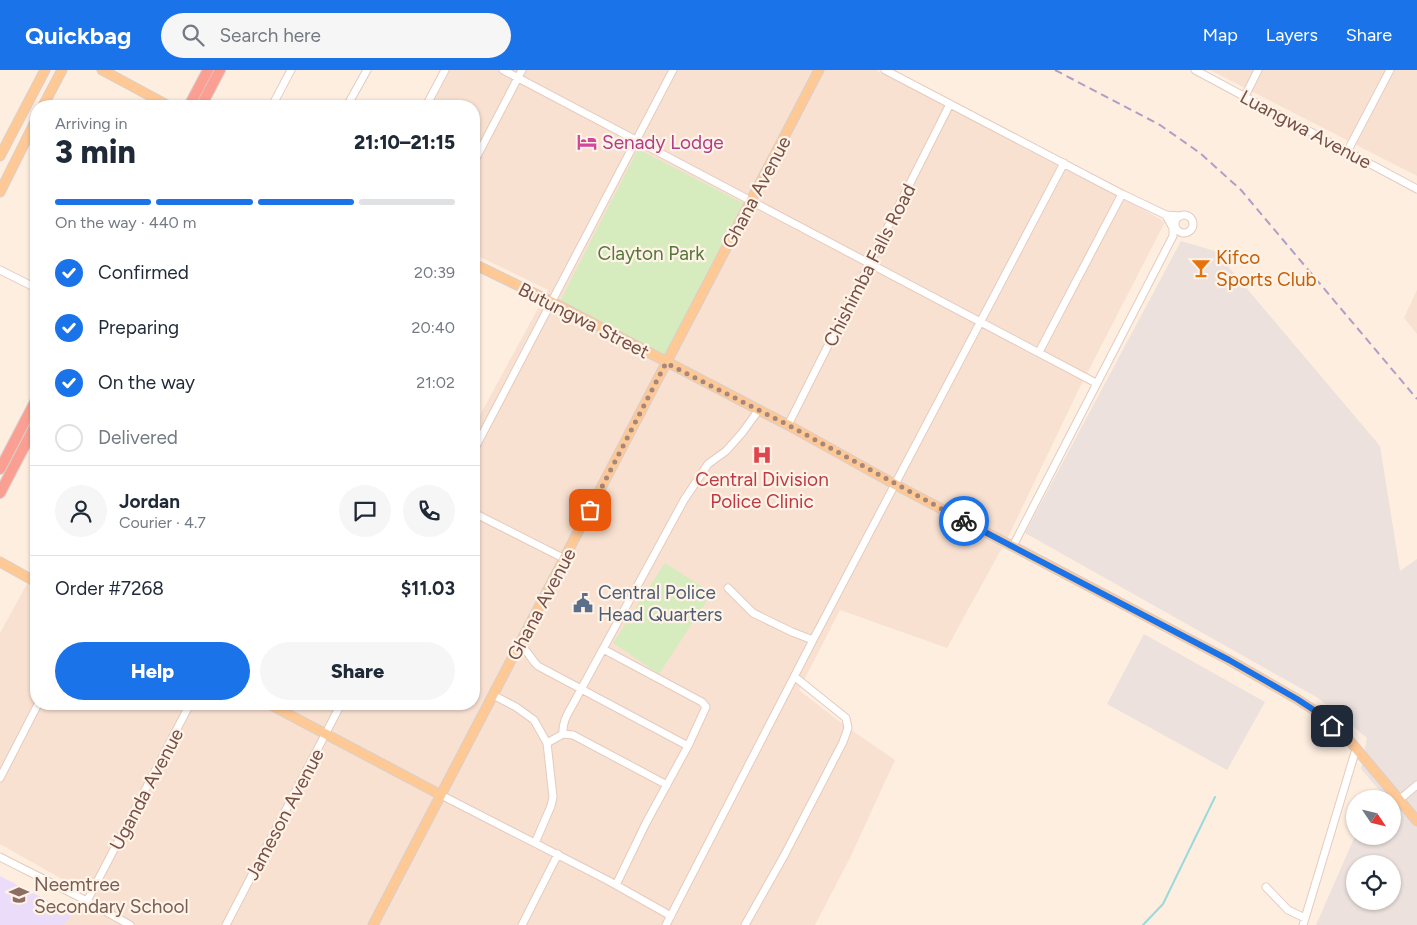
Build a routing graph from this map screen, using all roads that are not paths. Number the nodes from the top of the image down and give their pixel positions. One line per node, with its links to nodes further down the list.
1 (45, 70): 31 (main road)
2 (62, 70): 19 (main road)
3 (102, 70): 20 (main road)
4 (208, 70): 21 (highway)
5 (220, 70): 22 (highway)
6 (291, 70): 23 (street)
7 (366, 70): 24 (street)
8 (445, 70): 25 (street)
9 (503, 70): 17 (street)
10 (522, 70): 17 (street)
11 (673, 70): 28 (street)
12 (819, 70): 36 (main road, Ghana Avenue)
13 (885, 70): 26 (street)
14 (1195, 70): 18 (street, Luangwa Avenue)
15 (1258, 70): 18 (street)
16 (1390, 70): 30 (street)
17 (518, 78): 28 (street); 29 (street)
18 (1245, 96): 30 (street, Luangwa Avenue)
19 (46, 100)
20 (159, 100)
21 (192, 100)
22 (204, 100)
23 (275, 100)
24 (350, 100)
25 (429, 100)
26 (950, 104): 32 (street); 40 (street, Chishimba Falls Road)
27 (30, 132): 34 (main road)
28 (636, 140): 36 (street); 44 (street)
29 (480, 151)
30 (1347, 152): 33 (street, Luangwa Avenue)
31 (0, 156)
32 (1064, 163): 35 (street); 45 (street)
33 (1417, 189)
34 (0, 192)
35 (1122, 194): 38 (street); 46 (street)
36 (751, 201): 40 (street); 47 (main road, Ghana Avenue)
37 (1181, 216): 38 (street); 39 (street); 39 (street)
38 (1168, 218): 39 (street)
39 (1178, 233): 48 (street)
40 (870, 264): 45 (street); 51 (street, Chishimba Falls Road)
41 (480, 267): 44 (main road, Butungwa Street)
42 (0, 270): 43 (street)
43 (30, 285)
44 (552, 302): 47 (main road, Butungwa Street); 53 (street)
45 (981, 322): 46 (street); 55 (street)
46 (1039, 352): 48 (street)
47 (666, 363): 49 (main road, Butungwa Street); 59 (main road, Ghana Avenue)
48 (1096, 383): 58 (street)
49 (758, 411): 51 (main road, Butungwa Street); 65 (street)
50 (30, 412): 54 (highway)
51 (788, 425): 55 (main road, Butungwa Street)
52 (30, 436): 56 (highway)
53 (480, 439)
54 (0, 469)
55 (896, 485): 58 (main road, Butungwa Street); 63 (street)
56 (0, 493)
57 (480, 515): 59 (street)
58 (1013, 546): 77 (main road, Butungwa Street)
59 (565, 559): 64 (main road, Ghana Avenue)
60 (0, 562): 61 (main road)
61 (30, 579)
62 (728, 588): 63 (street)
63 (813, 640): 66 (street)
64 (518, 646): 67 (street); 68 (main road, Ghana Avenue)
65 (603, 649): 67 (street); 76 (street)
66 (795, 677): 92 (street); 99 (street)
67 (582, 688): 74 (street); 76 (street)
68 (493, 695): 75 (street); 82 (main road, Ghana Avenue)
69 (35, 710): 78 (street)
70 (187, 710): 91 (street, Uganda Avenue)
71 (280, 710): 73 (main road)
72 (339, 710): 73 (street, Jameson Avenue)
73 (326, 734): 82 (main road); 95 (street, Jameson Avenue)
74 (563, 734): 75 (street); 80 (street)
75 (546, 743): 86 (street)
76 (688, 746): 80 (street)
77 (1356, 749): 81 (main road, Butungwa Street); 93 (street)
78 (0, 778)
79 (1417, 785): 83 (street)
80 (667, 786): 89 (street)
81 (1391, 790)
82 (441, 795): 86 (street); 96 (main road, Ghana Avenue)
83 (1401, 798)
84 (1401, 802): 85 (main road, Butungwa Street)
85 (1417, 821)
86 (535, 843): 87 (street)
87 (558, 854): 89 (street); 97 (street)
88 (0, 857): 91 (street)
89 (616, 886): 92 (street)
90 (1266, 887): 93 (street)
91 (87, 901): 94 (street)
92 (671, 916): 98 (street)
93 (1304, 921)
94 (130, 925)
95 (226, 925)
96 (373, 925)
97 (522, 925)
98 (666, 925)
99 (745, 925)

